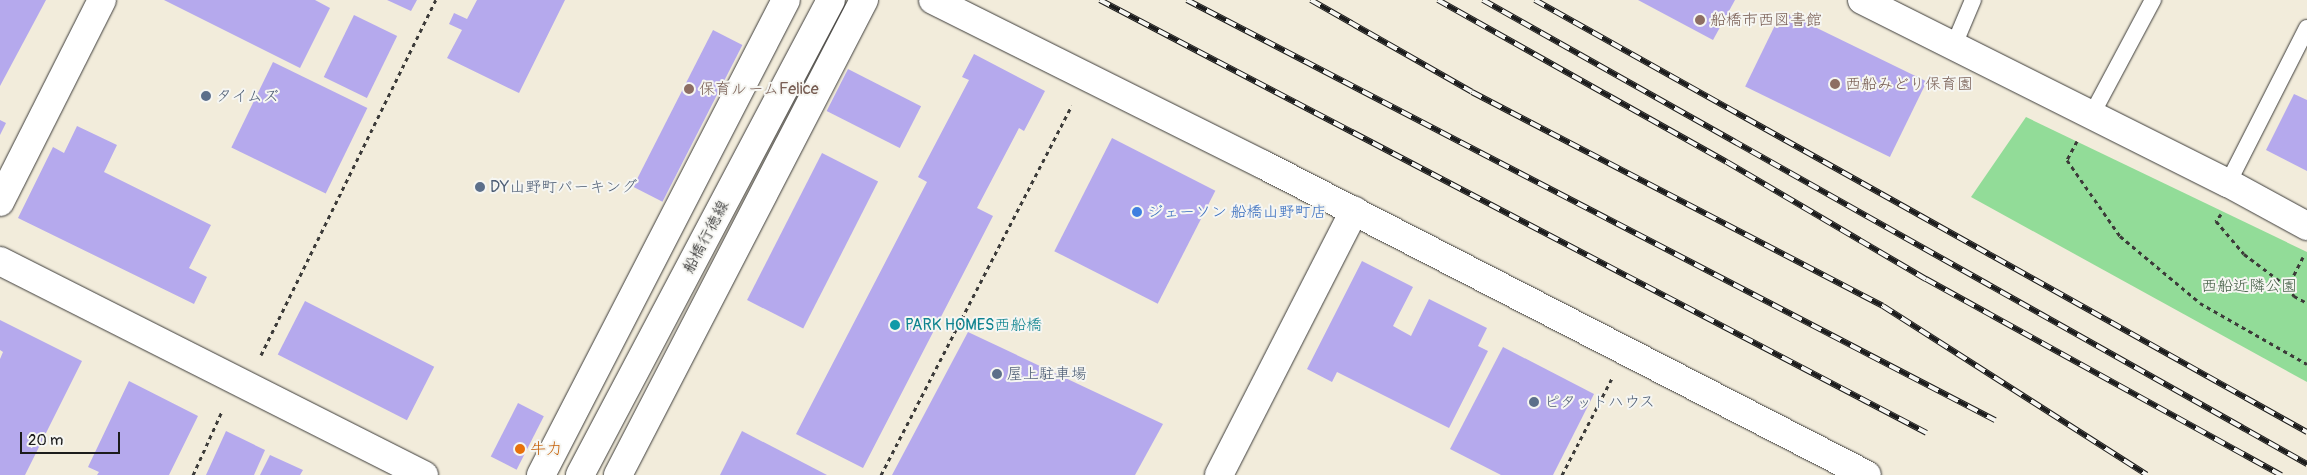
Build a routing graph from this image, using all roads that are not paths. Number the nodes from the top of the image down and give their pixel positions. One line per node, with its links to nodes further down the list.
1 (102, 0): 13 (street)
2 (786, 0): 18 (street)
3 (831, 0): 19 (street, 船橋行徳線)
4 (864, 0): 20 (street)
5 (933, 0): 14 (street)
6 (1862, 0): 10 (street)
7 (1973, 0): 10 (lane)
8 (2153, 0): 11 (lane)
9 (2307, 28): 12 (lane)
10 (1954, 45): 11 (street)
11 (2086, 126): 12 (street)
12 (2228, 183): 15 (street)
13 (0, 202)
14 (1354, 211): 21 (street); 22 (street)
15 (2307, 226)
16 (0, 260): 17 (street)
17 (424, 475)
18 (541, 475)
19 (580, 475)
20 (618, 475)
21 (1219, 475)
22 (1867, 475)

